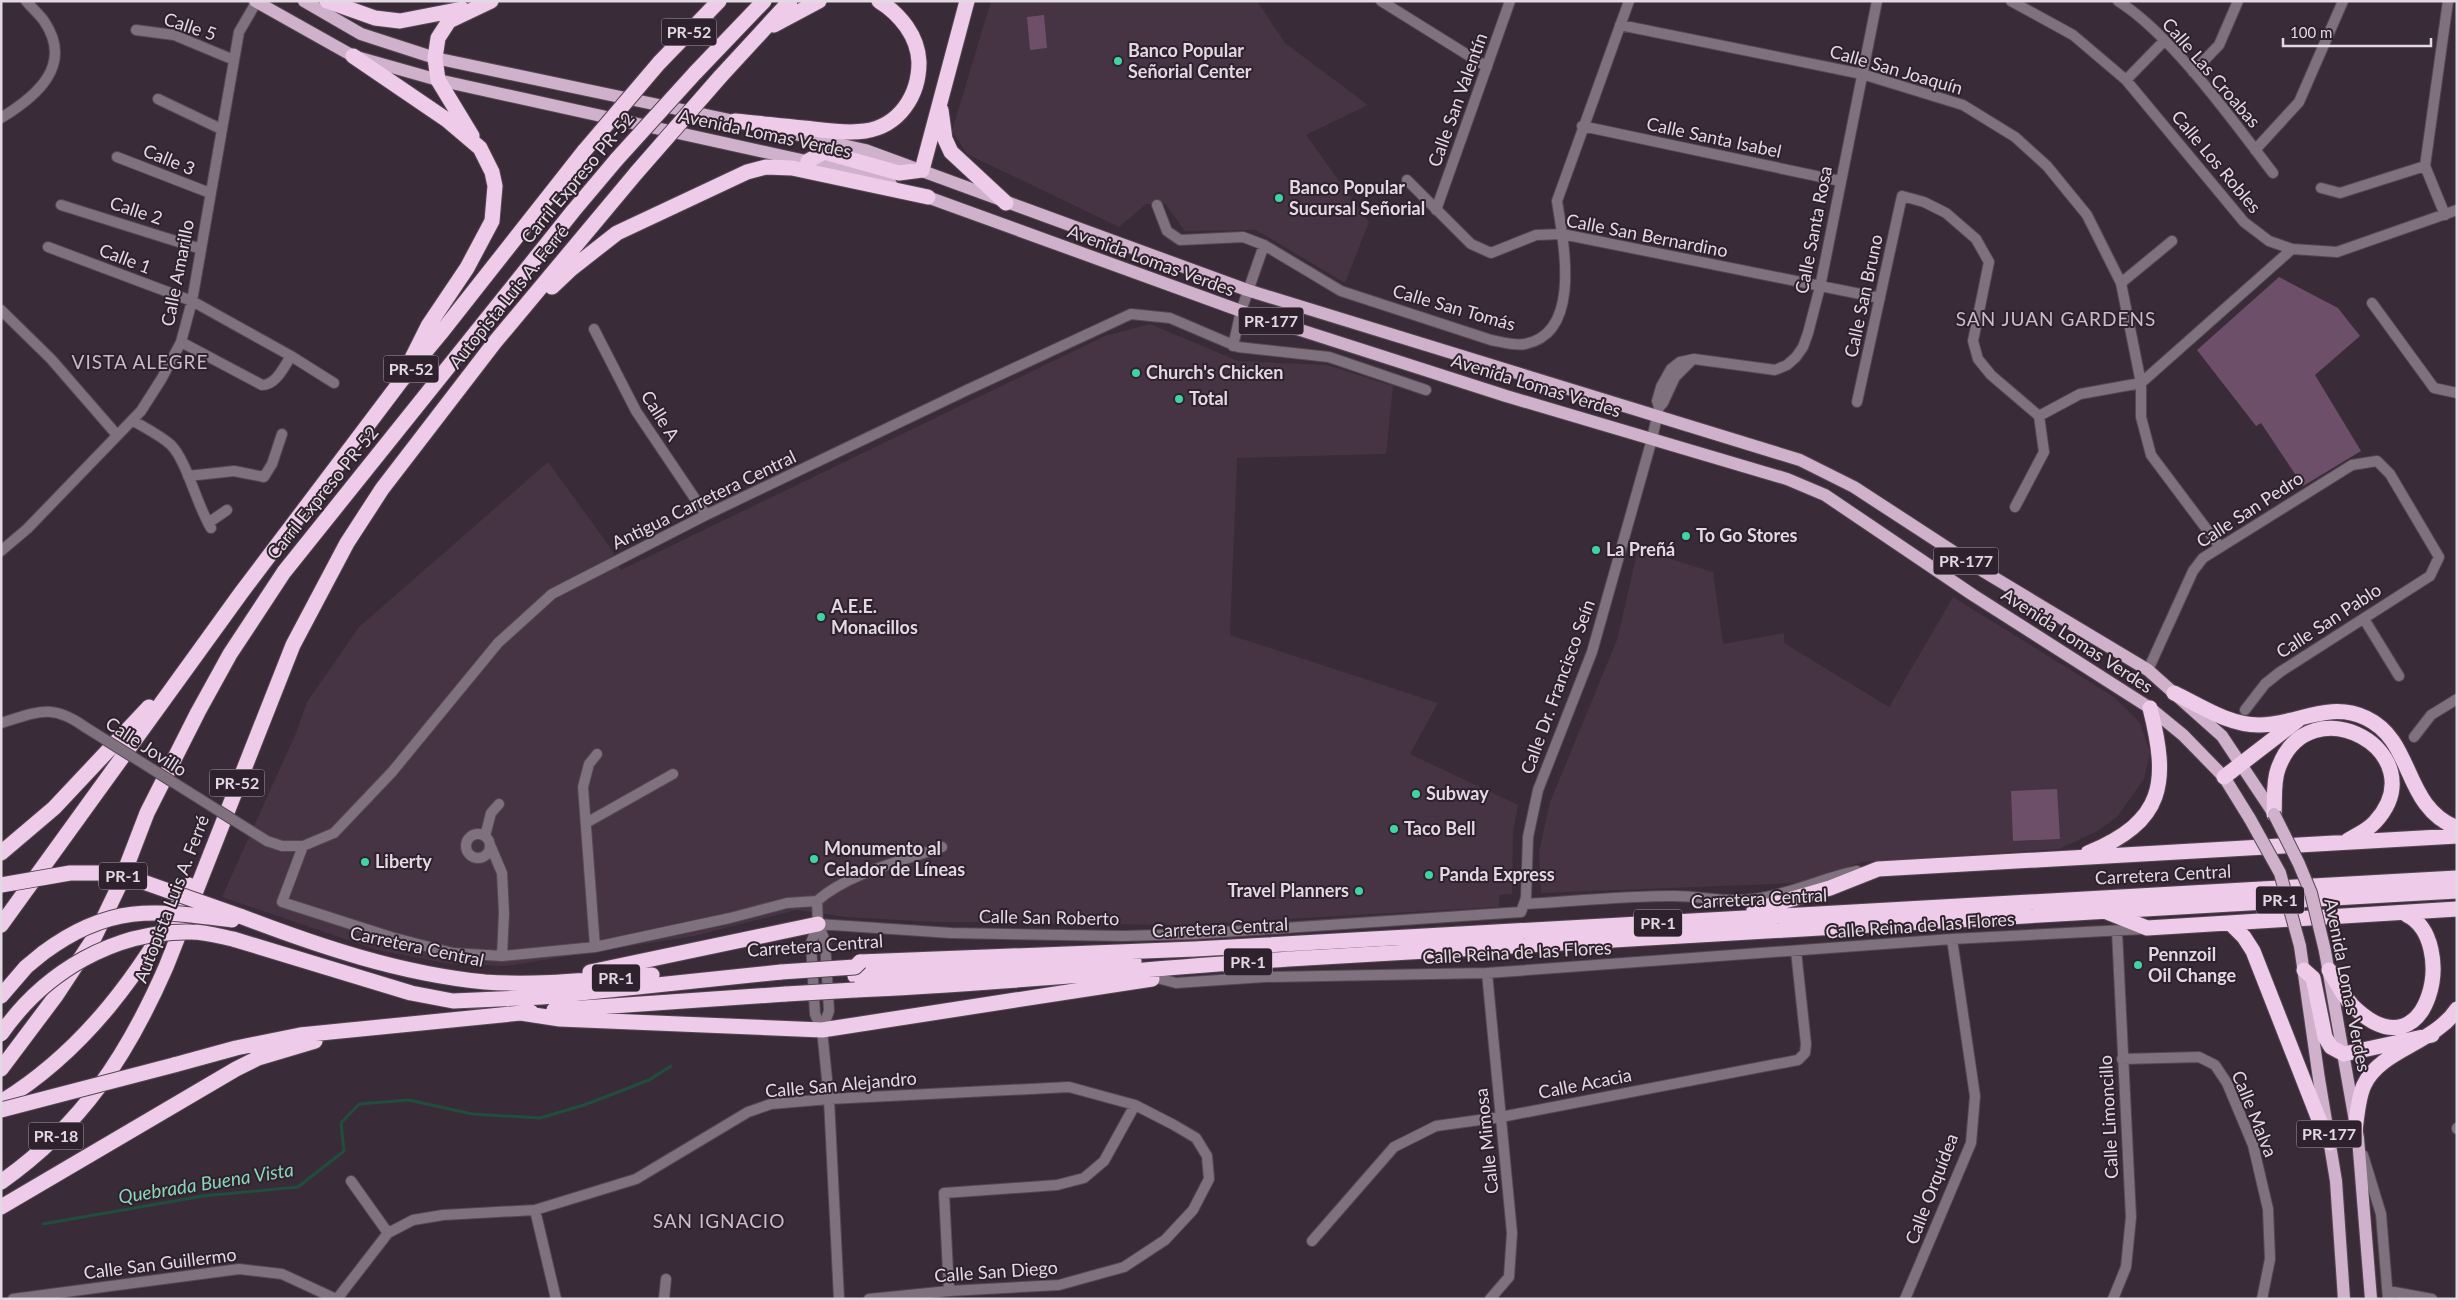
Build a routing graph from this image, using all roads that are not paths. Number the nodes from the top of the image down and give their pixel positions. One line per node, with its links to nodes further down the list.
1 (26, 1): 35 (street)
2 (304, 1): 26 (main road, Avenida Lomas Verdes / PR-177)
3 (327, 1): 19 (highway)
4 (719, 1): 76 (highway, Autopista Luis A. Ferré / PR-52, bridge)
5 (764, 1): 163 (highway, Carril Expreso PR-52, bridge)
6 (790, 1): 23 (highway, Autopista Luis A. Ferré / PR-52)
7 (819, 1): 23 (highway)
8 (879, 1): 36 (highway)
9 (967, 1): 34 (highway)
10 (1381, 1): 28 (street)
11 (1510, 1): 28 (street, Calle San Valentín)
12 (1629, 1): 21 (street, Calle San Tomás)
13 (1877, 1): 30 (street, Calle Santa Rosa)
14 (2011, 1): 32 (street, Calle Los Robles)
15 (2238, 1): 29 (street)
16 (2343, 1): 40 (street)
17 (2448, 1): 43 (street)
18 (256, 2): 25 (main road, Avenida Lomas Verdes / PR-177); 27 (street, Calle Amarillo)
19 (486, 3): 26 (highway)
20 (2124, 3): 24 (street, Calle Las Croabas)
21 (1620, 25): 30 (street, Calle San Joaquín); 37 (street, Calle San Tomás)
22 (136, 30): 27 (street, Calle 5)
23 (760, 33): 73 (highway, Autopista Luis A. Ferré / PR-52, bridge)
24 (2164, 41): 29 (street, Calle Las Croabas); 32 (street)
25 (353, 56): 31 (main road, Avenida Lomas Verdes / PR-177); 39 (highway)
26 (435, 58): 31 (highway); 36 (main road, Avenida Lomas Verdes / PR-177)
27 (234, 60): 38 (street, Calle Amarillo)
28 (1487, 67): 54 (street, Calle San Valentín)
29 (2193, 72): 40 (street, Calle Las Croabas)
30 (1862, 74): 47 (street, Calle Santa Rosa); 63 (street, Calle San Joaquín)
31 (438, 80): 39 (highway); 42 (main road, Avenida Lomas Verdes / PR-177)
32 (2126, 80): 62 (street, Calle Los Robles)
33 (158, 99): 38 (street)
34 (940, 100): 44 (highway); 51 (highway)
35 (1, 118)
36 (735, 121): 44 (main road, Avenida Lomas Verdes / PR-177)
37 (1582, 126): 47 (street, Calle Santa Isabel); 57 (street, Calle San Tomás)
38 (221, 129): 49 (street, Calle Amarillo)
39 (480, 148): 76 (highway)
40 (2255, 150): 45 (street, Calle Las Croabas)
41 (117, 157): 49 (street, Calle 3)
42 (808, 161): 44 (highway); 50 (main road, Avenida Lomas Verdes / PR-177)
43 (2425, 166): 48 (street); 56 (street)
44 (922, 170): 51 (main road, Avenida Lomas Verdes / PR-177)
45 (2273, 173)
46 (1407, 180): 54 (street, Calle San Bernardino)
47 (1840, 181): 64 (street, Calle Santa Rosa)
48 (2321, 188)
49 (210, 193): 61 (street, Calle Amarillo)
50 (928, 197): 70 (main road, Avenida Lomas Verdes / PR-177); 73 (highway)
51 (1006, 203): 65 (main road, Avenida Lomas Verdes / PR-177)
52 (61, 205): 61 (street, Calle 2)
53 (1156, 205): 59 (street, Calle San Tomás)
54 (1436, 210): 57 (street, Calle San Bernardino)
55 (2457, 210): 56 (street, Calle Los Robles)
56 (2445, 215): 62 (street, Calle Los Robles)
57 (1562, 234): 59 (street, Calle San Tomás); 64 (street, Calle San Bernardino)
58 (2172, 240): 63 (street)
59 (1264, 245): 65 (street)
60 (48, 247): 67 (street, Calle 1)
61 (201, 249): 67 (street, Calle Amarillo)
62 (2292, 249): 78 (street)
63 (2120, 283): 78 (street, Calle San Joaquín)
64 (1820, 288): 66 (street, Calle San Bernardino); 82 (street, Calle Santa Rosa)
65 (1248, 290): 70 (street); 82 (main road, Avenida Lomas Verdes / PR-177)
66 (1880, 298): 81 (street, Calle San Bruno); 83 (street, Calle San Bruno)
67 (192, 301): 72 (street, Calle Amarillo); 75 (street, Calle 1)
68 (2372, 303): 80 (street)
69 (1, 310): 86 (street)
70 (1241, 312): 74 (street); 87 (main road, Avenida Lomas Verdes / PR-177)
71 (594, 329): 91 (street, Calle A)
72 (181, 342): 75 (street); 84 (street, Calle Amarillo)
73 (495, 342): 114 (highway, Autopista Luis A. Ferré / PR-52)
74 (1233, 346): 79 (street, Antigua Carretera Central); 91 (street, Antigua Carretera Central)
75 (291, 356): 77 (street, Calle 1)
76 (401, 381): 96 (highway, Autopista Luis A. Ferré / PR-52)
77 (334, 383)
78 (2141, 383): 83 (street); 92 (street, Calle San Joaquín)
79 (1426, 390)
80 (2457, 393)
81 (1857, 402)
82 (1658, 411): 87 (street, Calle Dr. Francisco Seín); 97 (main road, Avenida Lomas Verdes / PR-177)
83 (2039, 416): 89 (street)
84 (132, 420): 86 (street, Calle Amarillo); 88 (street)
85 (282, 434): 88 (street)
86 (117, 435): 93 (street, Calle Amarillo)
87 (1652, 439): 101 (main road, Avenida Lomas Verdes / PR-177); 129 (street, Calle Dr. Francisco Seín)
88 (188, 476): 90 (street)
89 (2015, 507)
90 (227, 510)
91 (706, 516): 119 (street, Antigua Carretera Central)
92 (2220, 547): 94 (street, Calle San Pedro); 97 (street, Calle San Pedro)
93 (1, 551)
94 (2435, 565): 95 (street, Calle San Pablo)
95 (2364, 618): 98 (street); 102 (street, Calle San Pablo)
96 (190, 665): 122 (highway); 137 (highway, Autopista Luis A. Ferré / PR-52)
97 (2148, 670): 99 (main road, Avenida Lomas Verdes / PR-177)
98 (2399, 676)
99 (2174, 693): 103 (highway); 107 (main road, Avenida Lomas Verdes / PR-177)
100 (2457, 699): 105 (street)
101 (2150, 708): 109 (main road, Avenida Lomas Verdes / PR-177); 123 (highway)
102 (2246, 710)
103 (2302, 716): 107 (highway); 113 (highway)
104 (1, 723): 117 (street, Calle Jovillo, bridge)
105 (2414, 737)
106 (597, 754): 112 (street)
107 (2240, 763): 109 (highway); 111 (main road, Avenida Lomas Verdes / PR-177)
108 (673, 774): 112 (street)
109 (2224, 777): 146 (main road, Avenida Lomas Verdes / PR-177, bridge)
110 (499, 804): 115 (street)
111 (2274, 814): 118 (highway); 147 (main road, Avenida Lomas Verdes / PR-177, bridge)
112 (586, 822): 142 (street)
113 (2457, 828)
114 (217, 833): 164 (highway, Autopista Luis A. Ferré / PR-52); 166 (highway)
115 (485, 836): 120 (street); 120 (street)
116 (2457, 836): 118 (highway)
117 (267, 841): 119 (street, Antigua Carretera Central)
118 (2344, 843): 123 (highway)
119 (303, 846): 144 (street)
120 (491, 846): 144 (street)
121 (942, 847): 128 (street)
122 (1, 853)
123 (2079, 857): 124 (highway)
124 (1878, 870): 129 (street, Calle San Roberto); 134 (highway)
125 (2457, 878): 134 (highway, Carretera Central / PR-1)
126 (1, 885): 133 (highway, Carretera Central / PR-1, bridge)
127 (2457, 891): 131 (highway, Carretera Central / PR-1)
128 (817, 901): 135 (street); 142 (street)
129 (1522, 909): 135 (street, Calle San Roberto)
130 (2457, 909): 132 (highway)
131 (2103, 910): 138 (highway); 145 (highway, Carretera Central / PR-1)
132 (2398, 913): 136 (highway); 141 (highway)
133 (236, 918): 152 (highway, Carretera Central / PR-1); 153 (highway, bridge)
134 (1716, 920): 149 (highway, Carretera Central / PR-1)
135 (818, 924): 152 (highway); 157 (street)
136 (2231, 924): 138 (highway); 171 (highway)
137 (1, 926)
138 (2147, 928): 139 (street, Calle Reina de las Flores)
139 (2117, 931): 140 (street, Calle Reina de las Flores); 162 (street, Calle Limoncillo)
140 (1952, 938): 143 (street, Calle Reina de las Flores); 188 (street, Calle Orquídea)
141 (2443, 939)
142 (595, 946): 144 (street)
143 (1796, 951): 148 (street, Calle Reina de las Flores); 169 (street, Calle Acacia)
144 (502, 956)
145 (1275, 960): 149 (highway, Carretera Central / PR-1); 151 (highway)
146 (2304, 970): 161 (highway); 171 (main road, Avenida Lomas Verdes / PR-177)
147 (2329, 970): 154 (highway); 161 (main road, Avenida Lomas Verdes / PR-177)
148 (1487, 973): 151 (street, Calle Reina de las Flores); 169 (street, Calle Mimosa)
149 (857, 976): 150 (highway, Carretera Central / PR-1, bridge); 150 (highway, Carretera Central / PR-1)
150 (783, 978): 152 (highway, Carretera Central / PR-1); 156 (highway, Carretera Central / PR-1); 159 (highway, bridge)
151 (1157, 978): 157 (highway)
152 (536, 983)
153 (1, 996)
154 (2441, 1004)
155 (2457, 1009): 160 (highway)
156 (521, 1012): 157 (highway); 158 (highway, Carretera Central / PR-1)
157 (822, 1030): 165 (street)
158 (350, 1031): 168 (highway, Carretera Central / PR-1, bridge); 174 (highway)
159 (1, 1034)
160 (2432, 1035): 161 (highway); 170 (highway)
161 (2344, 1054): 170 (main road, Avenida Lomas Verdes / PR-177)
162 (2122, 1059): 189 (street, Calle Limoncillo); 190 (street, Calle Malva)
163 (1, 1069)
164 (103, 1082): 173 (highway, PR-18)
165 (829, 1099): 167 (street, Calle San Alejandro); 175 (street, Calle San Alejandro); 185 (street)
166 (1, 1102)
167 (1135, 1105): 179 (street); 179 (street, Calle San Diego)
168 (1, 1110)
169 (1501, 1117): 177 (street, Calle Acacia); 187 (street, Calle Mimosa)
170 (2356, 1134): 180 (street); 192 (main road, Avenida Lomas Verdes / PR-177)
171 (2330, 1143): 191 (main road, Avenida Lomas Verdes / PR-177)
172 (351, 1181): 176 (street)
173 (1, 1182)
174 (1, 1207)
175 (535, 1210): 176 (street, Calle San Alejandro); 183 (street)
176 (388, 1233): 182 (street, Calle San Alejandro)
177 (1312, 1241)
178 (666, 1279): 184 (street)
179 (949, 1291): 186 (street, Calle San Diego)
180 (2388, 1295): 193 (street)
181 (13, 1299): 182 (street, Calle San Guillermo)
182 (337, 1299)
183 (556, 1299)
184 (664, 1299)
185 (839, 1299)
186 (869, 1299)
187 (1490, 1299)
188 (1906, 1299)
189 (2113, 1299)
190 (2262, 1299)
191 (2344, 1299)
192 (2371, 1299)
193 (2432, 1299)

